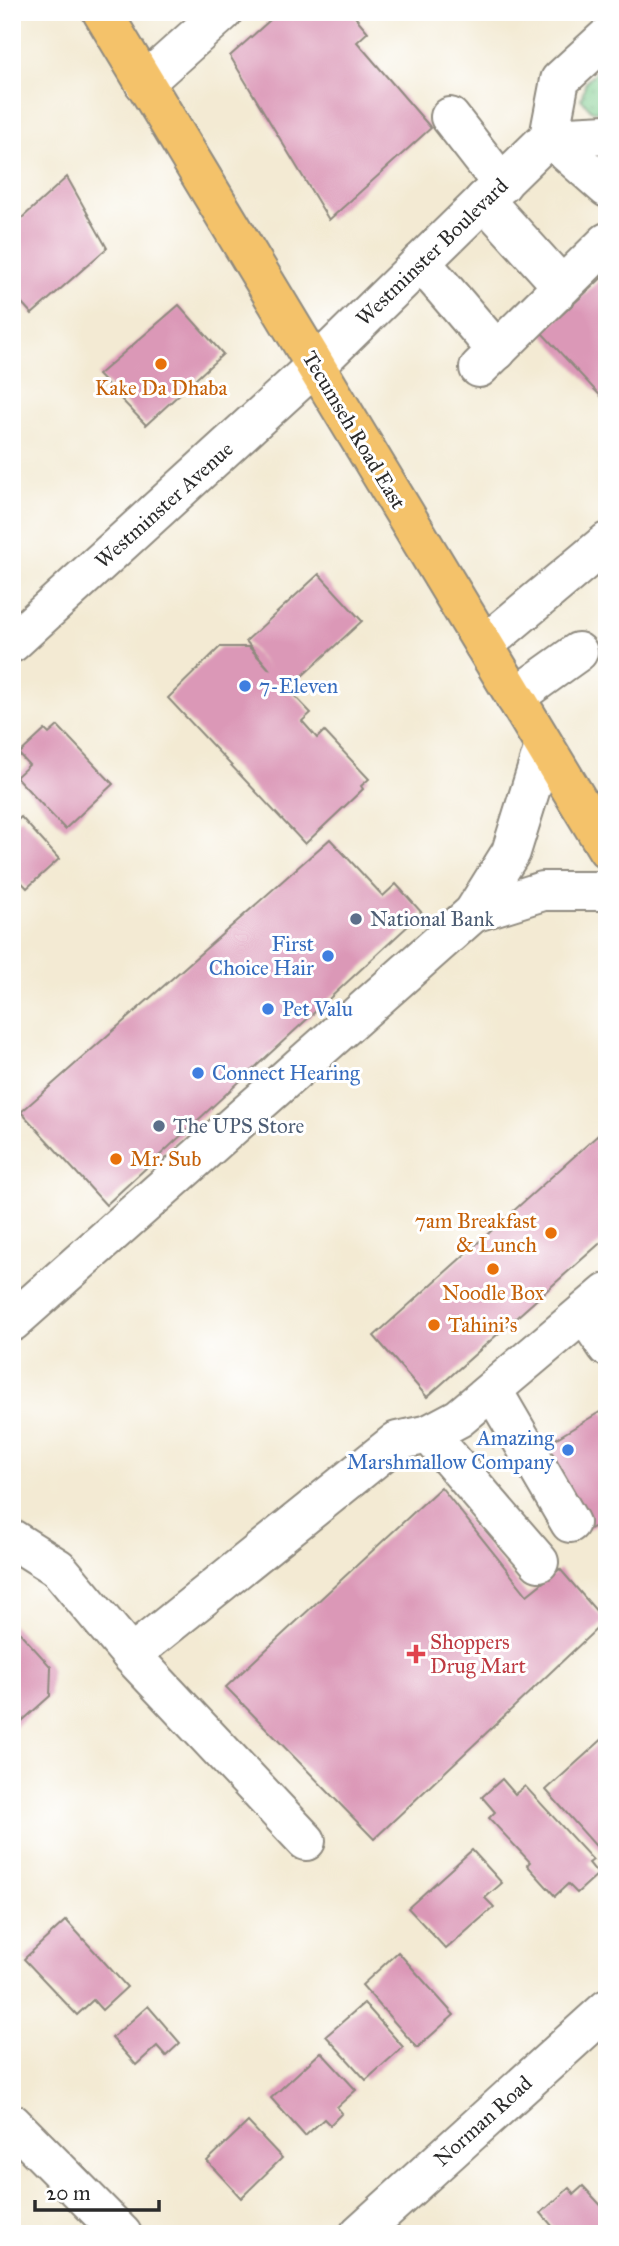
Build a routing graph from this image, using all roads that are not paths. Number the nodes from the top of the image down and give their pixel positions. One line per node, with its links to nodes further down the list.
1 (102, 12): 4 (main road, Tecumseh Road East)
2 (223, 12): 4 (street)
3 (607, 37): 7 (street)
4 (144, 83): 13 (main road, Tecumseh Road East)
5 (450, 117): 9 (street)
6 (607, 134): 7 (street)
7 (549, 137): 8 (street); 9 (street, Westminster Boulevard)
8 (607, 188)
9 (493, 192): 11 (street, Westminster Boulevard); 12 (street)
10 (607, 242): 12 (street)
11 (421, 262): 12 (street); 13 (street, Westminster Boulevard)
12 (562, 286)
13 (315, 366): 15 (street, Westminster Avenue); 16 (main road, Tecumseh Road East)
14 (607, 542): 16 (street)
15 (12, 643)
16 (484, 645): 18 (main road, Tecumseh Road East)
17 (578, 652): 18 (street)
18 (515, 697): 19 (main road, Tecumseh Road East)
19 (544, 746): 20 (main road, Tecumseh Road East); 22 (street)
20 (607, 849)
21 (607, 891): 22 (street)
22 (473, 914): 24 (street)
23 (595, 1303): 25 (street); 26 (street)
24 (12, 1322)
25 (607, 1347)
26 (493, 1391): 27 (street); 28 (street)
27 (429, 1434): 30 (street); 31 (street)
28 (570, 1523)
29 (12, 1539): 31 (street)
30 (539, 1562)
31 (131, 1655): 32 (street)
32 (306, 1841)
33 (607, 2009): 36 (street, Norman Road)
34 (12, 2123): 35 (street)
35 (122, 2234)
36 (359, 2234)

